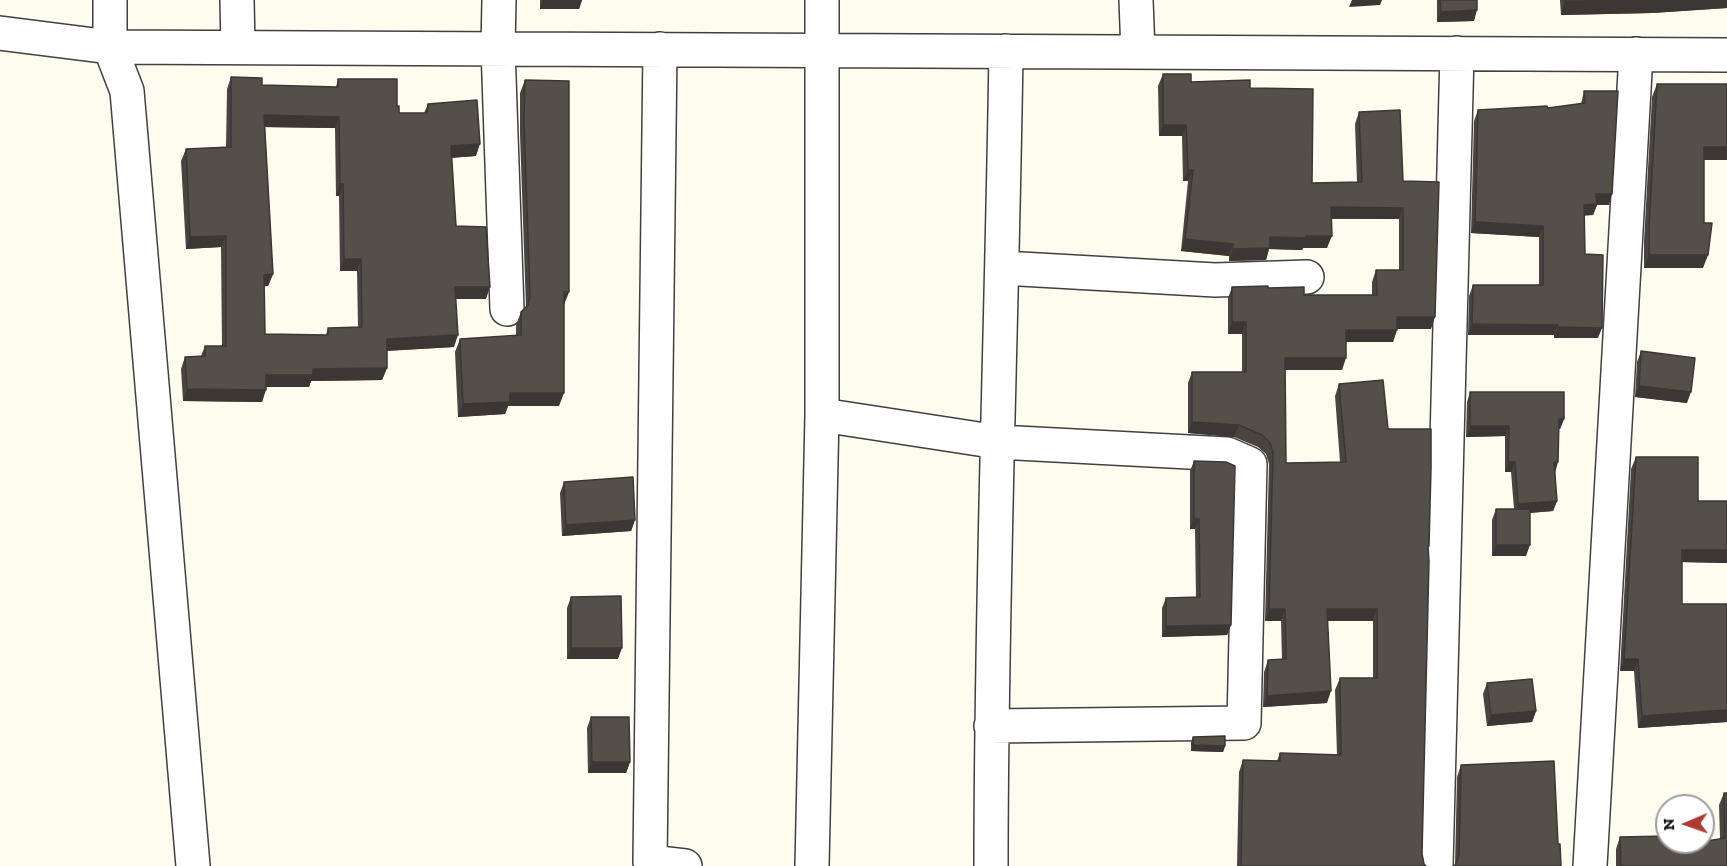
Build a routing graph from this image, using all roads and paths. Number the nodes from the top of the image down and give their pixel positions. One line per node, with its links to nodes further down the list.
1 (110, 0): 7 (street)
2 (237, 0): 8 (street)
3 (499, 0): 9 (street)
4 (822, 0): 11 (street)
5 (1136, 0): 13 (street)
6 (0, 33): 7 (street)
7 (110, 47): 8 (street); 23 (street)
8 (238, 47): 9 (street)
9 (498, 48): 10 (street); 19 (street)
10 (660, 50): 11 (street); 24 (street)
11 (822, 50): 12 (street); 20 (street)
12 (1006, 51): 13 (street); 17 (street)
13 (1138, 52): 14 (street)
14 (1457, 53): 15 (street); 27 (street)
15 (1636, 54): 16 (street); 28 (street)
16 (1727, 55)
17 (1003, 268): 18 (street); 21 (street)
18 (1307, 277)
19 (507, 309)
20 (822, 415): 21 (street); 25 (street)
21 (998, 442): 22 (street); 22 (street)
22 (991, 726): 26 (street)
23 (193, 866)
24 (685, 866)
25 (812, 866)
26 (991, 866)
27 (1436, 866)
28 (1590, 866)

